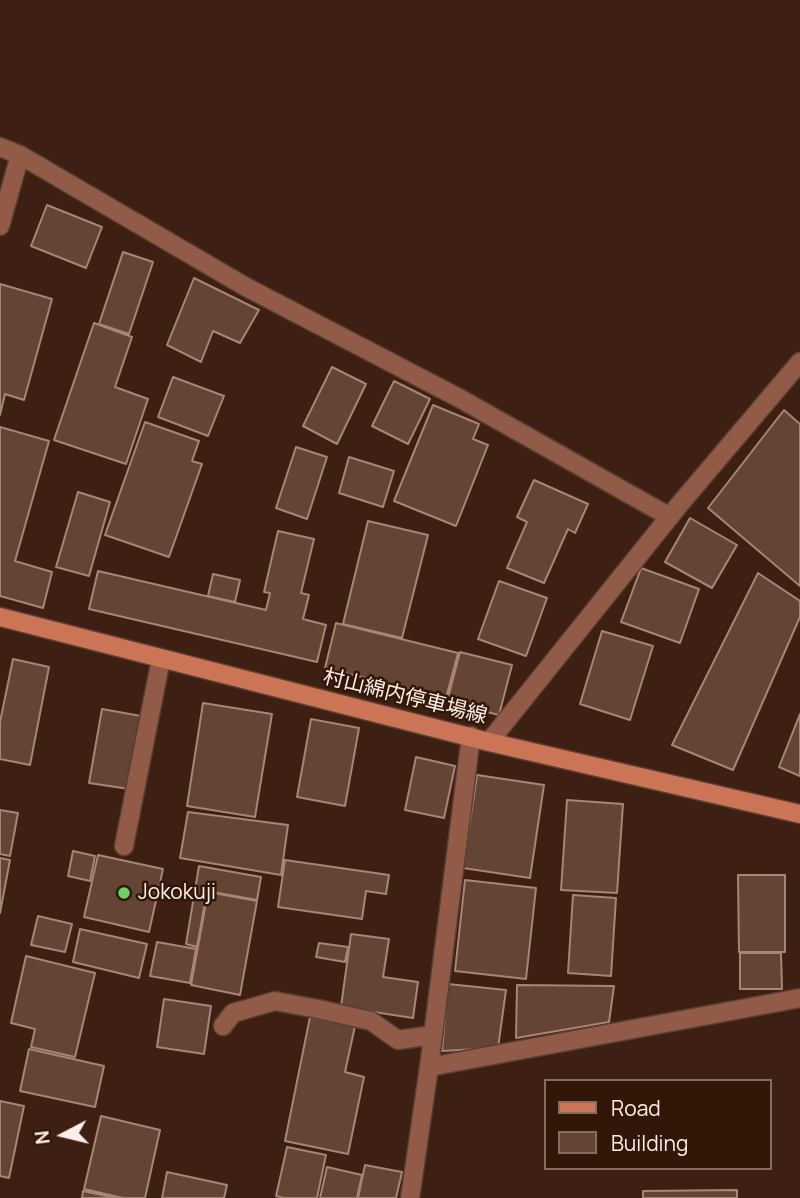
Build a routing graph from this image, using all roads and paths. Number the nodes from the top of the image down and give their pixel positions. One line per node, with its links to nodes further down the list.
1 (0, 147): 2 (street)
2 (20, 155): 3 (street); 5 (street)
3 (0, 226)
4 (800, 362): 5 (street)
5 (670, 517): 9 (street)
6 (0, 617): 7 (main road, 村山綿内停車場線)
7 (161, 659): 8 (main road, 村山綿内停車場線); 11 (street)
8 (471, 736): 9 (main road, 村山綿内停車場線); 14 (street)
9 (489, 742): 10 (main road, 村山綿内停車場線)
10 (800, 814)
11 (124, 846)
12 (800, 998): 15 (street)
13 (223, 1026): 14 (street)
14 (433, 1035): 15 (street)
15 (429, 1067): 16 (street)
16 (410, 1198)

